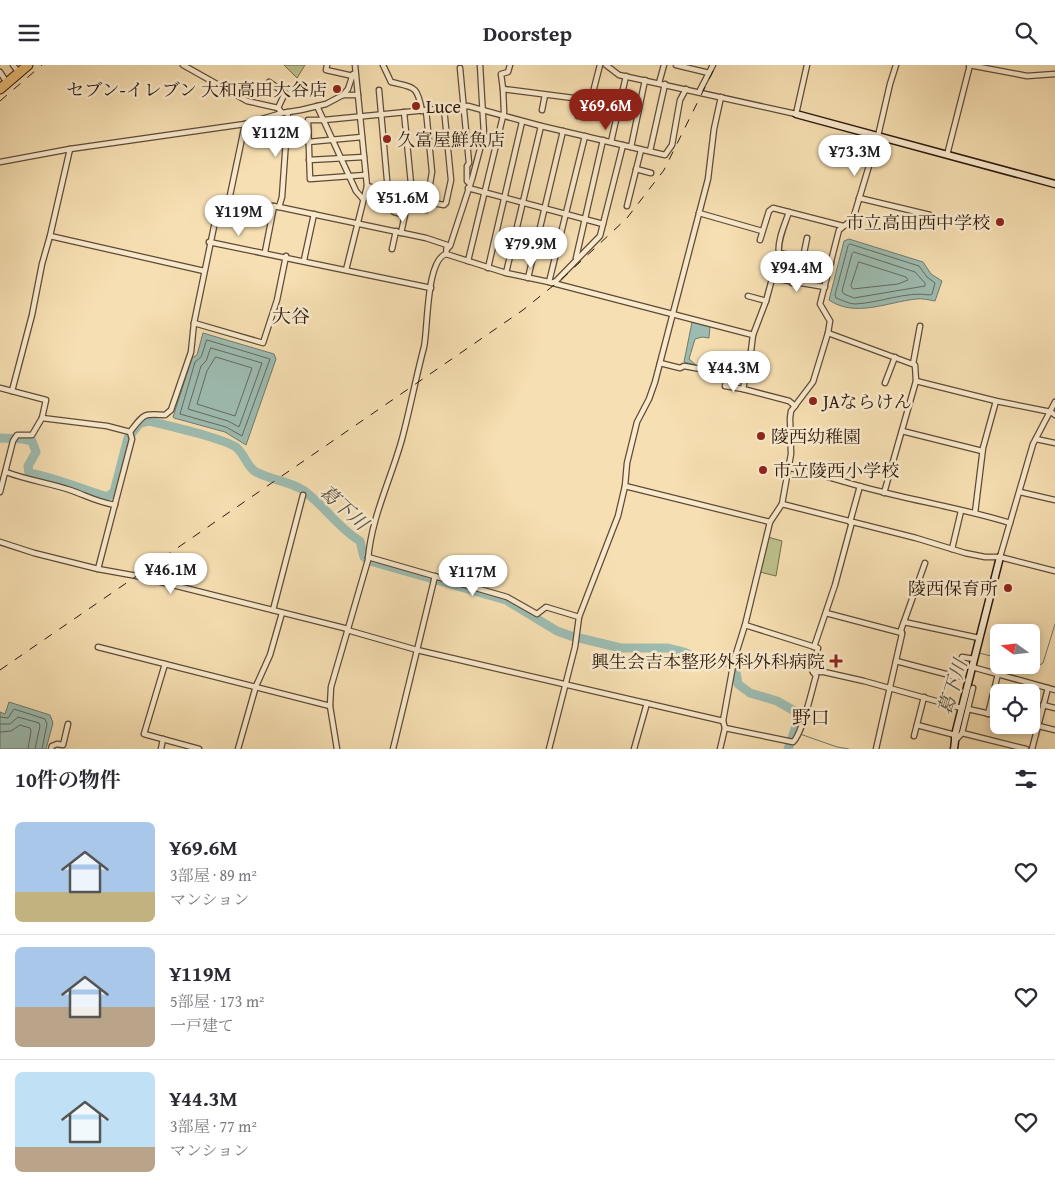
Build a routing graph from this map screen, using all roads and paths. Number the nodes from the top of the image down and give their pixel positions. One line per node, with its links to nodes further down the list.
1 (13, 65): 20 (street)
2 (28, 65): 20 (highway)
3 (183, 65): 44 (street)
4 (327, 65): 23 (street)
5 (383, 65): 45 (street)
6 (480, 65): 47 (street)
7 (510, 65): 30 (street)
8 (600, 65): 39 (street)
9 (606, 65): 24 (street)
10 (664, 65): 27 (street)
11 (676, 65): 17 (street)
12 (713, 65): 21 (street)
13 (807, 65): 51 (street)
14 (896, 65): 61 (street)
15 (970, 65): 22 (street); 72 (street)
16 (355, 67): 23 (street); 35 (street)
17 (691, 67): 21 (street)
18 (460, 68): 42 (street)
19 (0, 72): 29 (street)
20 (19, 73): 29 (highway)
21 (709, 73): 33 (street)
22 (1055, 74)
23 (353, 76): 34 (street)
24 (626, 76): 25 (street); 40 (street)
25 (645, 80): 27 (street); 68 (street)
26 (269, 81): 44 (street)
27 (659, 83): 28 (street)
28 (665, 84): 31 (street); 71 (street)
29 (4, 86)
30 (503, 89): 36 (street); 54 (street)
31 (686, 89): 33 (street); 71 (street)
32 (379, 90): 50 (street)
33 (699, 92): 37 (street)
34 (343, 95): 35 (street); 41 (street)
35 (358, 95): 52 (street)
36 (545, 95): 38 (street); 46 (street)
37 (722, 97): 51 (street); 99 (street)
38 (582, 99): 39 (street); 53 (street)
39 (591, 100): 40 (street)
40 (620, 103): 66 (street)
41 (317, 106): 49 (street); 55 (street)
42 (464, 107): 43 (street); 47 (street); 83 (street)
43 (444, 108): 45 (street); 90 (street)
44 (278, 109): 49 (street)
45 (424, 110): 48 (street); 90 (street)
46 (542, 110)
47 (484, 111): 54 (street); 83 (street)
48 (404, 112): 50 (street); 84 (street)
49 (285, 113): 57 (street); 92 (street)
50 (381, 114): 52 (street); 84 (street)
51 (796, 114): 61 (street)
52 (360, 116): 55 (street); 62 (street)
53 (578, 116)
54 (503, 117): 56 (street); 85 (street)
55 (324, 120): 63 (street); 65 (street)
56 (522, 121): 58 (street); 86 (street)
57 (245, 124): 69 (street); 89 (street)
58 (542, 126): 59 (street); 91 (street)
59 (563, 131): 60 (street); 94 (street)
60 (585, 136): 64 (street); 98 (street)
61 (878, 136): 72 (street); 87 (street)
62 (362, 137): 63 (street); 73 (street)
63 (332, 139): 65 (street); 74 (street)
64 (603, 140): 66 (street); 102 (street)
65 (308, 142): 75 (street)
66 (611, 142): 67 (street)
67 (623, 145): 68 (street); 104 (street)
68 (631, 147): 70 (street)
69 (70, 149): 76 (street); 108 (street)
70 (641, 150): 71 (street); 77 (street)
71 (650, 151)
72 (947, 155): 81 (street)
73 (364, 157): 74 (street); 79 (street)
74 (340, 158): 75 (street); 80 (street)
75 (309, 160): 80 (street)
76 (0, 163)
77 (636, 169): 78 (street); 93 (street)
78 (651, 173)
79 (366, 175): 80 (street); 82 (street)
80 (349, 176): 88 (street)
81 (1055, 184)
82 (366, 186): 84 (street); 88 (street)
83 (469, 186): 85 (street); 113 (street)
84 (388, 191)
85 (485, 192): 86 (street); 120 (street)
86 (505, 198): 91 (street); 122 (street)
87 (859, 198): 101 (street); 105 (street)
88 (363, 199): 103 (street)
89 (229, 200): 92 (street); 111 (street)
90 (427, 202): 95 (street)
91 (523, 203): 94 (street); 125 (street)
92 (277, 206): 100 (street); 114 (street)
93 (627, 206)
94 (545, 208): 98 (street); 126 (street)
95 (426, 210)
96 (394, 212): 107 (street)
97 (789, 212): 105 (street); 106 (street); 115 (street)
98 (566, 213): 102 (street); 128 (street)
99 (699, 213): 106 (street); 134 (street)
100 (314, 214): 103 (street); 118 (street)
101 (930, 215)
102 (586, 218): 104 (street); 119 (street)
103 (358, 223): 107 (street); 123 (street)
104 (603, 223): 119 (street)
105 (843, 226): 121 (street)
106 (762, 231): 110 (street)
107 (399, 232): 112 (street); 113 (street)
108 (50, 236): 124 (street); 146 (street)
109 (807, 239): 117 (street)
110 (760, 240)
111 (210, 241): 114 (street); 124 (street)
112 (392, 249)
113 (447, 251): 120 (street); 131 (street)
114 (265, 252): 116 (street)
115 (779, 253): 117 (street); 127 (street)
116 (286, 256): 118 (street); 135 (street)
117 (800, 257): 121 (street); 129 (street)
118 (304, 260): 123 (street)
119 (576, 260): 128 (street)
120 (468, 261): 122 (street)
121 (831, 263): 130 (street)
122 (488, 268): 125 (street)
123 (346, 270): 131 (street)
124 (204, 271): 135 (street)
125 (506, 273): 126 (street)
126 (528, 278): 128 (street)
127 (772, 278): 129 (street); 133 (street)
128 (550, 283): 134 (street)
129 (792, 283): 130 (street)
130 (824, 287): 137 (street)
131 (431, 288): 175 (street)
132 (748, 296): 133 (street)
133 (766, 301): 138 (street)
134 (672, 314): 138 (street); 140 (street)
135 (194, 323): 153 (street)
136 (920, 326): 141 (street)
137 (828, 333): 139 (street); 149 (street)
138 (753, 335): 145 (street)
139 (895, 357): 141 (street); 143 (street)
140 (660, 363): 145 (street); 159 (street)
141 (913, 364): 142 (street)
142 (916, 381): 147 (street); 152 (street)
143 (884, 383)
144 (0, 388): 146 (street)
145 (743, 389): 149 (street)
146 (12, 391): 151 (street)
147 (996, 401): 150 (street); 156 (street)
148 (1055, 402): 150 (street)
149 (795, 406): 157 (street)
150 (1053, 413): 154 (street)
151 (42, 418): 153 (street); 158 (street)
152 (902, 431): 156 (street); 163 (street)
153 (130, 432): 167 (street)
154 (1036, 439): 155 (street); 162 (street)
155 (1055, 443)
156 (982, 451): 169 (street)
157 (789, 468): 160 (street); 166 (street)
158 (6, 472): 161 (street); 167 (street)
159 (625, 485): 170 (street); 184 (street)
160 (860, 487): 163 (street); 171 (street)
161 (0, 492)
162 (1020, 492): 165 (street); 172 (street)
163 (884, 493): 168 (street)
164 (303, 495): 181 (street)
165 (1055, 500)
166 (782, 504): 170 (street); 171 (street)
167 (115, 505): 178 (street)
168 (961, 511): 169 (street); 174 (street)
169 (975, 513): 172 (street)
170 (770, 522): 186 (street)
171 (851, 522): 174 (street); 183 (street)
172 (1010, 523): 176 (street)
173 (0, 542): 178 (street)
174 (952, 549): 176 (street)
175 (368, 557): 180 (street); 187 (street)
176 (1000, 557): 179 (street); 189 (street)
177 (925, 563): 185 (street)
178 (98, 569): 181 (street)
179 (1055, 571)
180 (435, 576): 184 (street); 192 (street)
181 (273, 610): 182 (street)
182 (282, 613): 187 (street); 201 (street)
183 (826, 613): 188 (street); 191 (street)
184 (579, 617): 200 (street)
185 (904, 622): 188 (street); 189 (street)
186 (745, 625): 191 (street); 214 (street)
187 (347, 630): 192 (street); 209 (street)
188 (902, 633): 194 (street)
189 (979, 638): 193 (street)
190 (98, 647): 195 (street)
191 (814, 647): 197 (street)
192 (418, 650): 200 (street); 229 (street)
193 (974, 659): 194 (street); 196 (street)
194 (896, 661): 202 (street)
195 (165, 665): 201 (street); 223 (street)
196 (972, 667): 198 (street); 210 (street)
197 (813, 672): 202 (street); 218 (street)
198 (990, 672)
199 (998, 674): 203 (street); 212 (street)
200 (566, 683): 207 (street); 230 (street)
201 (256, 686): 209 (street); 227 (street)
202 (889, 687): 206 (street); 233 (street)
203 (1048, 687): 205 (street); 208 (street)
204 (973, 688): 210 (street)
205 (1055, 689)
206 (924, 697): 210 (street); 216 (street)
207 (647, 703): 214 (street); 231 (street)
208 (1043, 705): 211 (street); 213 (street)
209 (330, 706): 228 (street)
210 (965, 708): 212 (street); 222 (street)
211 (1055, 708)
212 (988, 714)
213 (1040, 718)
214 (723, 721): 218 (street)
215 (68, 724): 224 (street)
216 (916, 725): 221 (street); 222 (street)
217 (1040, 726): 219 (street)
218 (725, 728): 232 (street)
219 (1055, 730)
220 (1036, 734): 236 (street)
221 (914, 735)
222 (957, 736): 234 (street); 235 (street)
223 (163, 739): 225 (street); 226 (street)
224 (51, 749)
225 (160, 749)
226 (199, 749)
227 (238, 749)
228 (337, 749)
229 (394, 749)
230 (549, 749)
231 (634, 749)
232 (720, 749)
233 (876, 749)
234 (954, 749)
235 (1026, 749)
236 (1032, 749)

